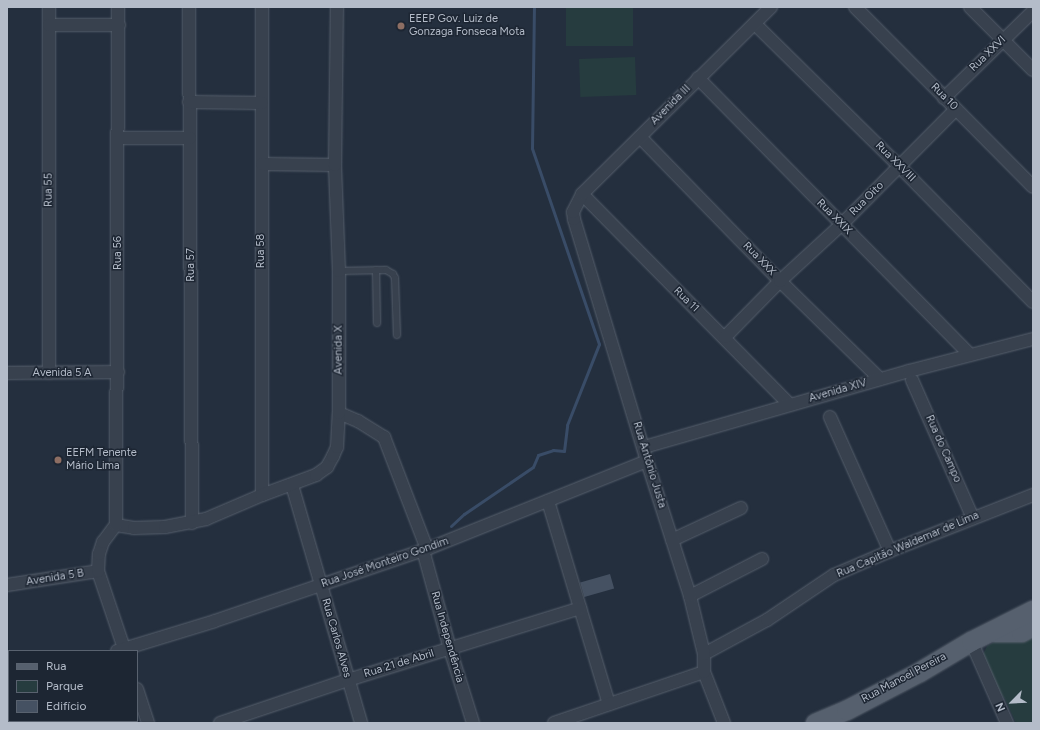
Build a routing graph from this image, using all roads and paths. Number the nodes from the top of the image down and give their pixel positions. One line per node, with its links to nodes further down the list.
1 (49, 7): 11 (street, Rua 55)
2 (118, 7): 12 (street, Rua 56)
3 (190, 7): 17 (street, Rua 57)
4 (262, 7): 18 (street, Rua 58)
5 (337, 7): 24 (street, Avenida X)
6 (772, 7): 10 (street, Avenida III)
7 (855, 7): 16 (street, Rua 10)
8 (970, 7): 13 (street)
9 (1033, 11): 13 (street, Rua XXVI)
10 (755, 24): 15 (street, Avenida III); 25 (street, Rua XXVIII)
11 (49, 25): 12 (street); 41 (street, Rua 55)
12 (119, 25): 21 (street, Rua 56)
13 (1003, 40): 14 (street); 16 (street, Rua XXVI)
14 (1033, 70)
15 (698, 78): 20 (street, Avenida III); 29 (street, Rua XXIX)
16 (944, 98): 19 (street, Rua 10)
17 (189, 102): 18 (street); 22 (street, Rua 57)
18 (262, 103): 23 (street, Rua 58)
19 (956, 109): 25 (street, Rua Oito); 26 (street, Rua 10)
20 (640, 137): 27 (street, Avenida III); 32 (street, Rua XXX)
21 (118, 138): 22 (street); 39 (street, Rua 56)
22 (190, 138): 55 (street, Rua 57)
23 (262, 164): 24 (street); 50 (street, Rua 58)
24 (335, 165): 31 (street, Avenida X)
25 (899, 166): 29 (street, Rua Oito); 33 (street, Rua XXVIII)
26 (1033, 187)
27 (582, 194): 28 (street, Avenida III); 36 (street, Rua 11)
28 (575, 206): 47 (street, Rua Antônio Justa)
29 (841, 225): 32 (street, Rua Oito); 38 (street, Rua XXIX)
30 (376, 270): 31 (lane); 34 (lane); 35 (lane)
31 (339, 271): 45 (street, Avenida X)
32 (780, 281): 36 (street, Rua Oito); 42 (street, Rua XXX)
33 (1033, 302)
34 (377, 323)
35 (396, 336)
36 (725, 337): 44 (street, Rua 11)
37 (1033, 339): 38 (street, Avenida XIV)
38 (970, 355): 42 (street, Avenida XIV)
39 (118, 372): 41 (street, Avenida 5 A); 56 (street, Rua 56)
40 (7, 373): 41 (street, Avenida 5 A)
41 (49, 373)
42 (880, 379): 44 (street, Avenida XIV)
43 (912, 380): 54 (street, Rua do Campo)
44 (790, 405): 47 (street, Avenida XIV)
45 (339, 413): 49 (street, Avenida X); 58 (street, Rua Independência)
46 (830, 417): 59 (street)
47 (644, 447): 48 (street, Rua Antônio Justa)
48 (647, 461): 52 (street, Rua José Monteiro Gondim); 57 (street, Rua Antônio Justa)
49 (292, 484): 50 (street, Avenida X); 63 (street, Rua Carlos Alves)
50 (262, 495): 55 (street, Avenida X)
51 (1033, 495): 54 (street, Rua Capitão Waldemar de Lima)
52 (548, 502): 58 (street, Rua José Monteiro Gondim); 65 (street)
53 (742, 508): 57 (street)
54 (973, 518): 59 (street, Rua Capitão Waldemar de Lima)
55 (192, 523): 56 (street, Avenida X)
56 (116, 525): 61 (street, Avenida 5 B)
57 (672, 540): 64 (street, Rua Antônio Justa)
58 (425, 550): 63 (street, Rua José Monteiro Gondim); 70 (street, Rua Independência)
59 (890, 551): 72 (street, Rua Capitão Waldemar de Lima)
60 (762, 559): 64 (street)
61 (98, 570): 62 (street, Avenida 5 B); 71 (street)
62 (7, 585)
63 (321, 585): 71 (street, Rua José Monteiro Gondim); 74 (street, Rua Carlos Alves)
64 (690, 596): 72 (street, Rua Antônio Justa)
65 (580, 608): 70 (street, Rua 21 de Abril); 76 (street)
66 (1033, 610): 68 (main road, Rua Manoel Pereira)
67 (1033, 626): 68 (main road, Rua Manoel Pereira)
68 (992, 632): 69 (main road, Rua Manoel Pereira)
69 (971, 642): 83 (main road, Rua Manoel Pereira); 84 (street)
70 (450, 648): 74 (street, Rua 21 de Abril); 80 (street, Rua Independência)
71 (122, 650)
72 (704, 654): 73 (street, Rua Antônio Justa)
73 (704, 672): 76 (street); 82 (street, Rua Antônio Justa)
74 (348, 680): 78 (street, Rua 21 de Abril); 79 (street, Rua Carlos Alves)
75 (138, 691): 77 (street)
76 (609, 704): 81 (street)
77 (148, 723)
78 (220, 723)
79 (361, 723)
80 (473, 723)
81 (554, 723)
82 (724, 723)
83 (815, 723)
84 (1007, 723)

